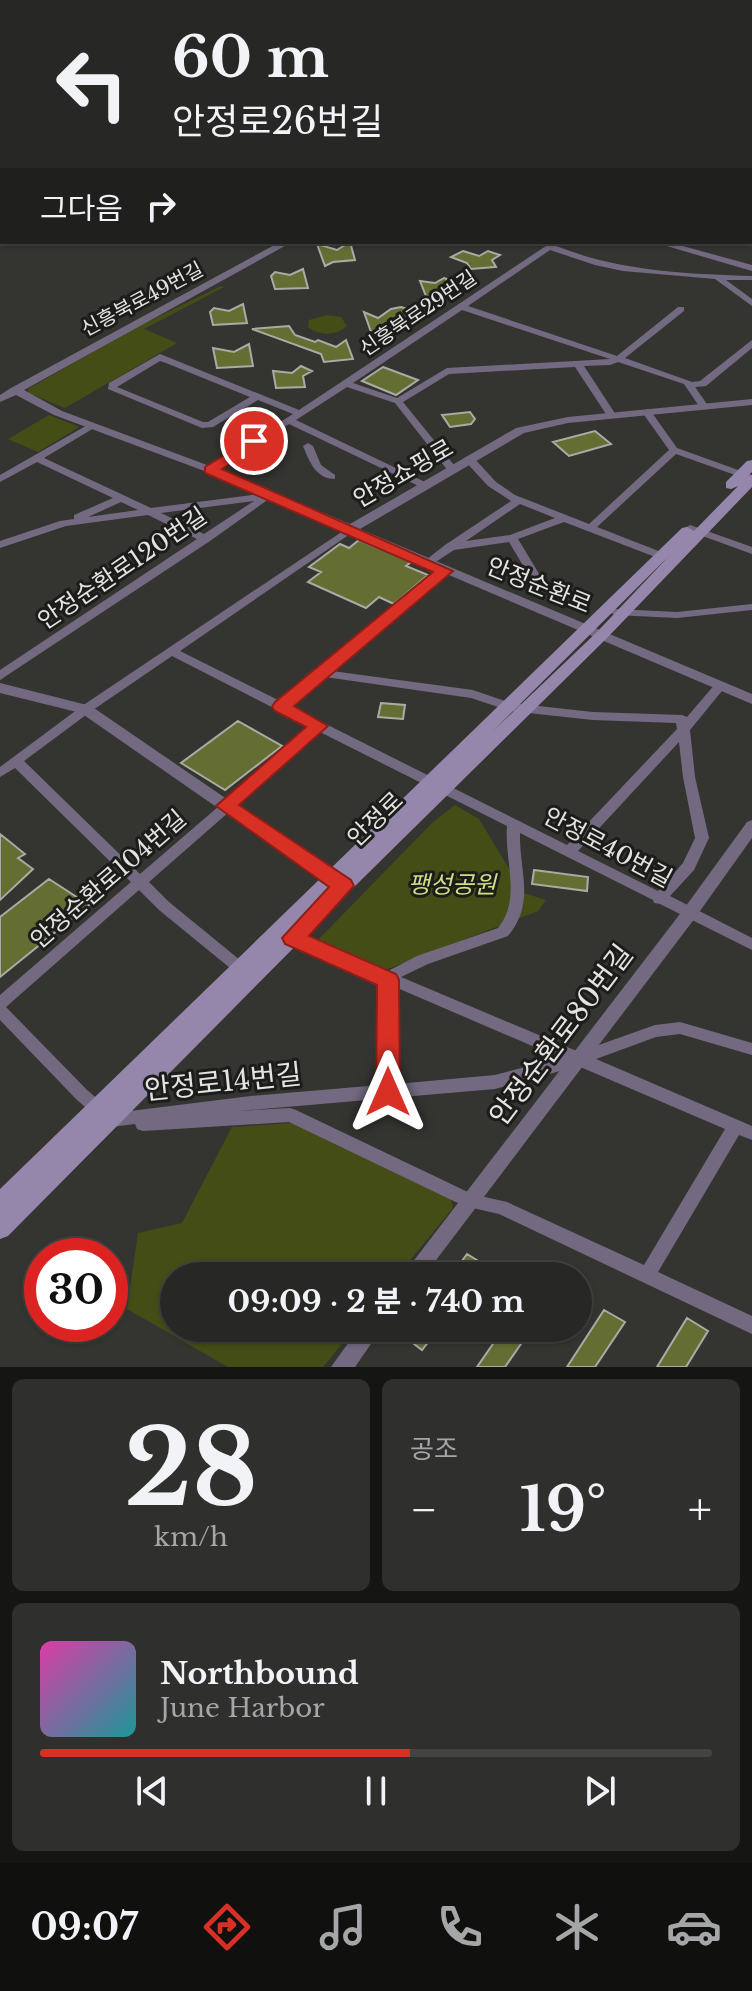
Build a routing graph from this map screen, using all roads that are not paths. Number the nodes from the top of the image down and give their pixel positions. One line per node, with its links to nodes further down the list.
1 (283, 244): 15 (street, 신흥북로49번길)
2 (554, 244): 5 (street); 8 (street, 신흥북로29번길)
3 (665, 244): 4 (street)
4 (752, 268)
5 (717, 277): 6 (street); 7 (street)
6 (752, 278)
7 (752, 303)
8 (459, 306): 11 (street); 13 (street, 신흥북로29번길)
9 (681, 309): 11 (street)
10 (752, 343): 14 (street)
11 (619, 359): 12 (street); 14 (street)
12 (578, 364): 18 (street); 23 (street)
13 (346, 384): 18 (street); 22 (street, 신흥북로29번길)
14 (689, 385): 20 (street)
15 (15, 390): 17 (street); 25 (street, 안정순환로)
16 (258, 396): 16 (street); 22 (street)
17 (0, 399)
18 (398, 401): 31 (street)
19 (752, 402): 20 (street, 안정쇼핑로)
20 (704, 407): 21 (street, 안정쇼핑로)
21 (647, 412): 23 (street, 안정쇼핑로); 27 (street)
22 (299, 413): 24 (street, 신흥북로29번길)
23 (611, 415): 29 (street, 안정쇼핑로)
24 (288, 420): 30 (street, 신흥북로29번길); 35 (street)
25 (91, 426): 28 (street); 30 (street, 안정순환로)
26 (308, 446): 33 (street)
27 (674, 450): 32 (street); 42 (street)
28 (37, 458): 34 (street); 37 (street)
29 (469, 459): 31 (street, 안정쇼핑로); 38 (street)
30 (211, 470): 36 (street, 안정순환로)
31 (453, 470): 35 (street, 안정쇼핑로)
32 (749, 474): 44 (main road, 안정로)
33 (331, 477)
34 (0, 479)
35 (425, 486): 43 (street, 안정쇼핑로)
36 (268, 496): 39 (street); 43 (street, 안정순환로); 46 (street, 안정순환로120번길)
37 (123, 498): 39 (street); 41 (street)
38 (519, 500): 40 (street); 48 (street)
39 (152, 513): 41 (street); 46 (street)
40 (564, 518): 42 (street); 45 (street)
41 (64, 523): 47 (street)
42 (590, 528): 50 (street)
43 (349, 530): 51 (street, 안정순환로); 57 (street, 안정쇼핑로)
44 (695, 530): 49 (street); 50 (main road, 안정로)
45 (512, 538): 48 (street); 53 (street)
46 (206, 539): 59 (street, 안정순환로120번길)
47 (0, 545)
48 (449, 547): 51 (street)
49 (752, 551)
50 (668, 559): 55 (main road, 안정로)
51 (427, 563): 52 (street, 안정순환로)
52 (445, 571): 56 (street, 안정순환로); 58 (street)
53 (538, 582)
54 (752, 607): 55 (street)
55 (615, 612): 56 (main road, 안정로)
56 (595, 632): 60 (street, 안정순환로); 64 (main road, 안정로)
57 (171, 651): 63 (street, 안정로40번길); 65 (street, 안정쇼핑로)
58 (323, 673): 63 (street); 64 (street)
59 (0, 676)
60 (720, 686): 62 (street, 안정순환로); 67 (street)
61 (0, 688): 65 (street)
62 (752, 699)
63 (281, 707): 66 (street, 안정로40번길)
64 (518, 707): 67 (street); 70 (main road, 안정로)
65 (86, 709): 68 (street, 안정쇼핑로); 71 (street)
66 (319, 726): 70 (street, 안정로40번길); 71 (street, 안정순환로104번길)
67 (682, 731): 74 (street); 77 (street)
68 (16, 761): 69 (street, 안정쇼핑로); 75 (street)
69 (0, 773)
70 (438, 786): 72 (street, 안정로40번길); 76 (main road, 안정로)
71 (226, 806): 75 (street, 안정순환로104번길); 76 (street)
72 (514, 823): 74 (street, 안정로40번길); 82 (street)
73 (752, 826): 78 (street, 안정순환로80번길)
74 (569, 852): 77 (street, 안정로40번길)
75 (139, 881): 81 (street); 83 (street, 안정순환로104번길)
76 (338, 883): 79 (main road, 안정로)
77 (659, 899): 78 (street, 안정로40번길)
78 (689, 914): 80 (street, 안정로40번길); 86 (street, 안정순환로80번길)
79 (286, 935): 81 (main road, 안정로); 82 (street)
80 (752, 944)
81 (247, 973): 88 (main road, 안정로)
82 (388, 980): 86 (street); 87 (street)
83 (0, 1004)
84 (0, 1011): 88 (street)
85 (752, 1049): 86 (street, 안정로14번길)
86 (576, 1060): 87 (street, 안정로14번길); 89 (street); 91 (street, 안정순환로80번길)
87 (388, 1092): 88 (street, 안정로14번길)
88 (104, 1119): 91 (street); 92 (main road, 안정로); 93 (main road, 안정로)
89 (735, 1126): 90 (street); 95 (street)
90 (752, 1133)
91 (470, 1201): 94 (street, 안정순환로80번길); 95 (street)
92 (0, 1204)
93 (0, 1229)
94 (423, 1262)
95 (648, 1274): 96 (street)
96 (752, 1325)
97 (361, 1342): 98 (street)
98 (342, 1367)

